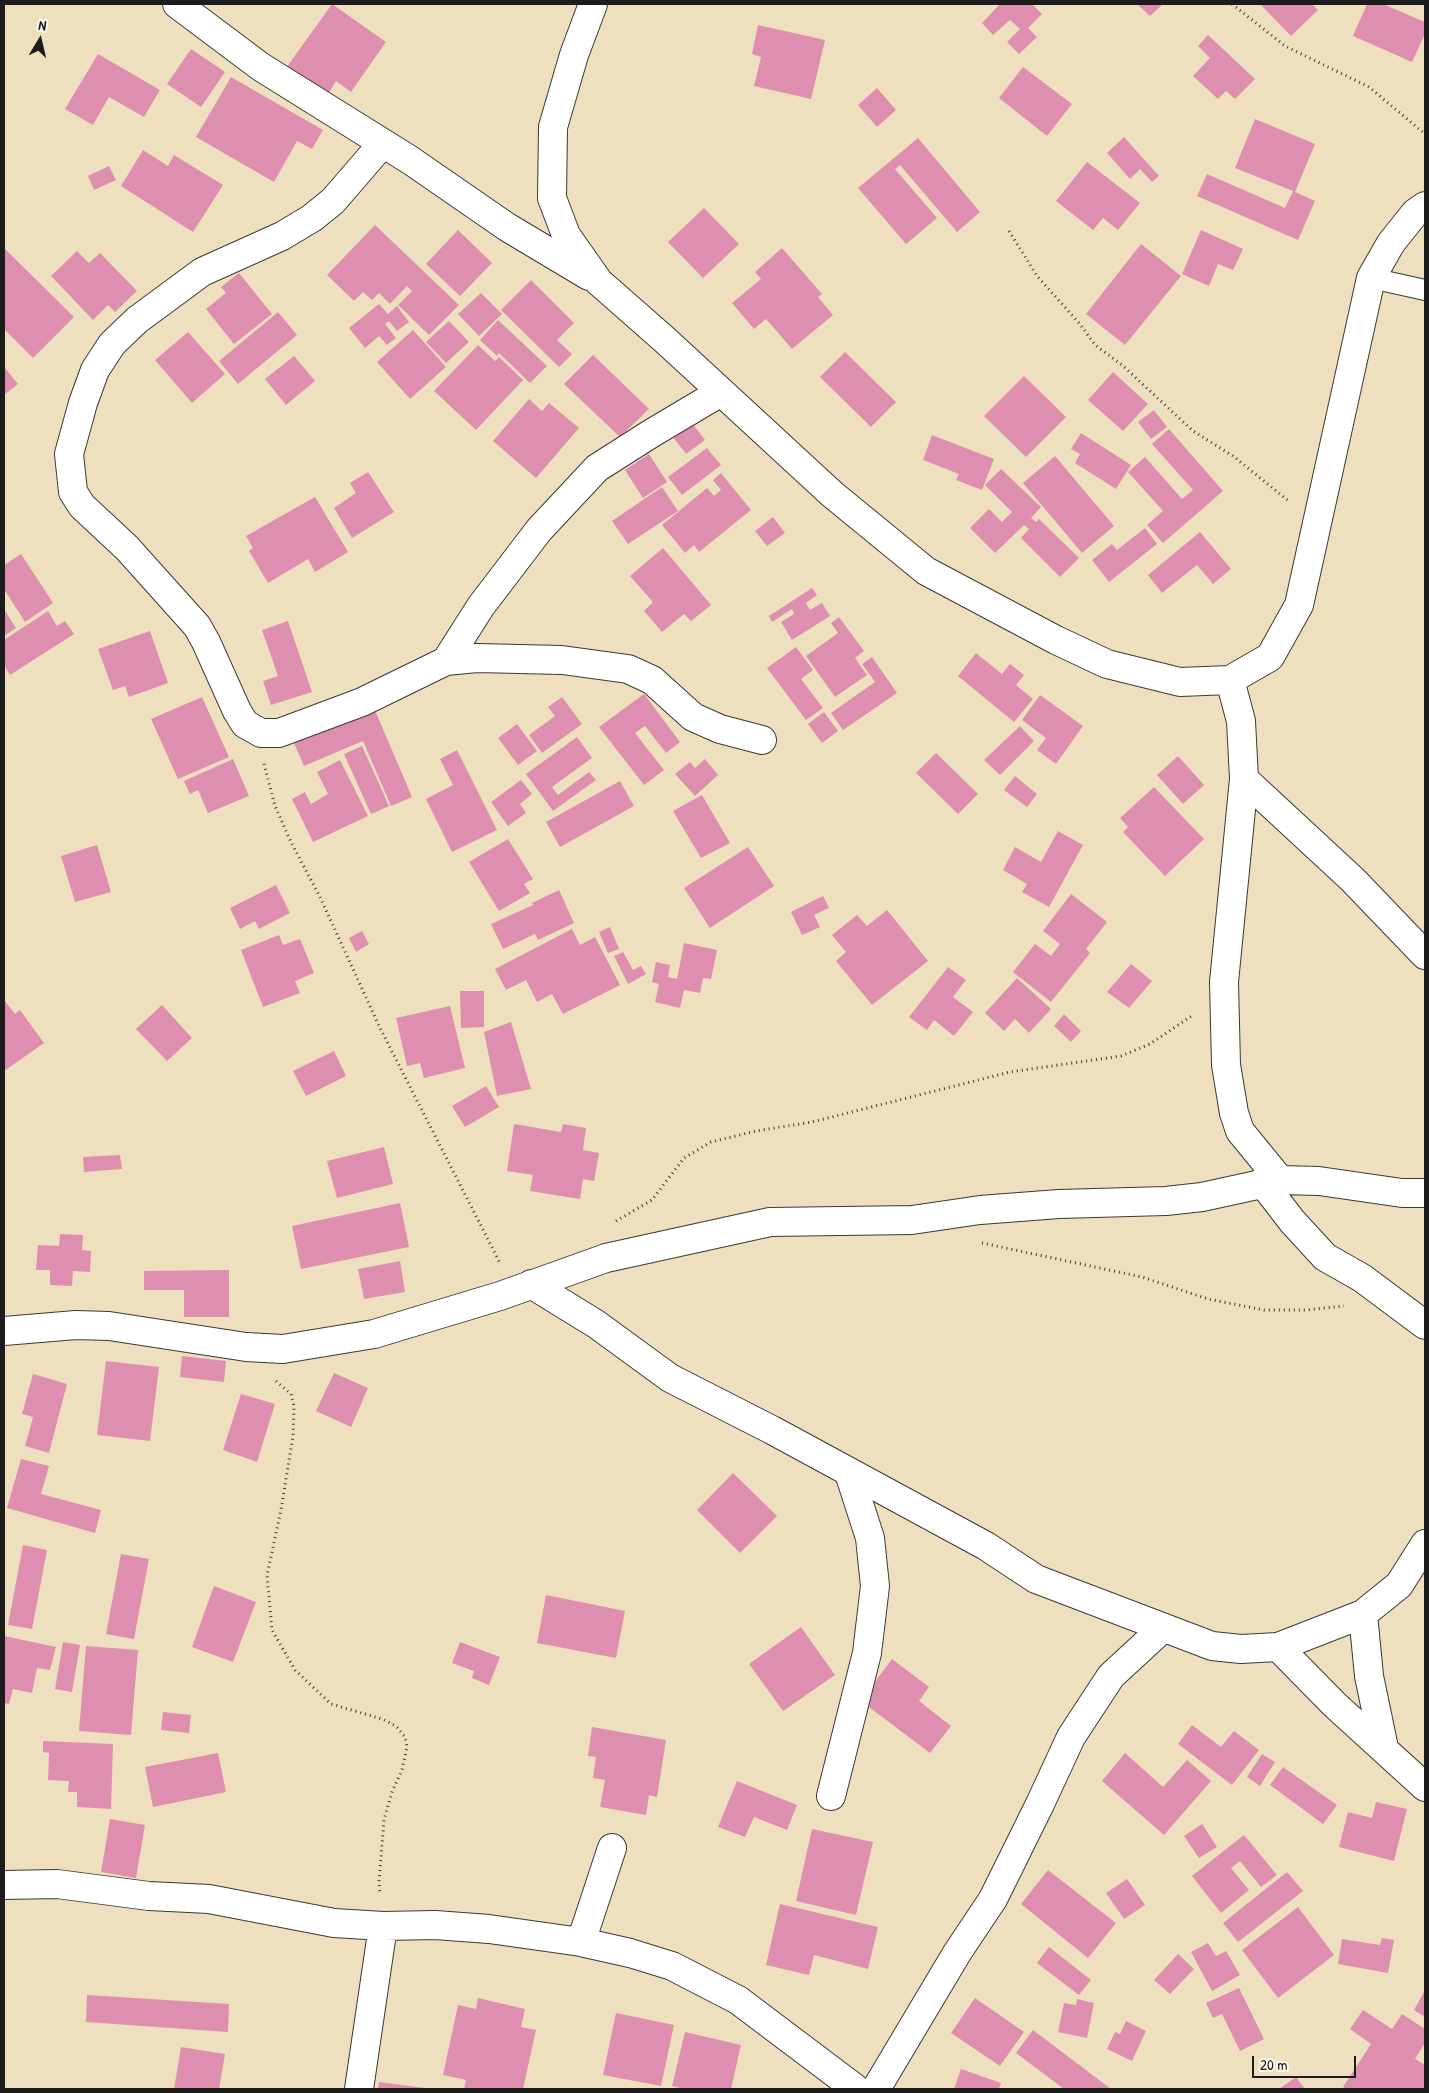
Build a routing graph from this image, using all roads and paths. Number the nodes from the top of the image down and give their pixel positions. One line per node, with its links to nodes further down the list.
1 (176, 4): 5 (street)
2 (593, 4): 9 (street)
3 (1232, 4): 4 (path)
4 (1425, 134)
5 (383, 143): 9 (street); 15 (street)
6 (1425, 206): 8 (street)
7 (1009, 231): 12 (path)
8 (1371, 278): 10 (lane); 12 (street)
9 (599, 282): 11 (street)
10 (1425, 290)
11 (721, 392): 13 (street); 14 (street)
12 (1318, 520): 14 (street)
13 (446, 661): 15 (street); 16 (street)
14 (1230, 680): 17 (street)
15 (261, 733): 24 (path)
16 (762, 740)
17 (1244, 779): 18 (street); 19 (street)
18 (1425, 955)
19 (1224, 982): 20 (street); 22 (path)
20 (1271, 1181): 21 (street); 24 (street); 25 (street)
21 (1425, 1193)
22 (609, 1225)
23 (973, 1240): 25 (path)
24 (523, 1288): 27 (street); 29 (street)
25 (1391, 1301): 26 (street)
26 (1425, 1325)
27 (4, 1331)
28 (274, 1379): 39 (path)
29 (850, 1473): 32 (street); 36 (street)
30 (1425, 1544): 31 (street)
31 (1363, 1614): 33 (street); 34 (street)
32 (1162, 1629): 33 (street); 43 (street)
33 (1278, 1647): 34 (street)
34 (1384, 1748): 35 (street)
35 (1425, 1787)
36 (831, 1796)
37 (612, 1848): 40 (street)
38 (4, 1885): 39 (street)
39 (387, 1926): 40 (street); 41 (street)
40 (581, 1942): 42 (street)
41 (359, 2089)
42 (856, 2089)
43 (876, 2089)

